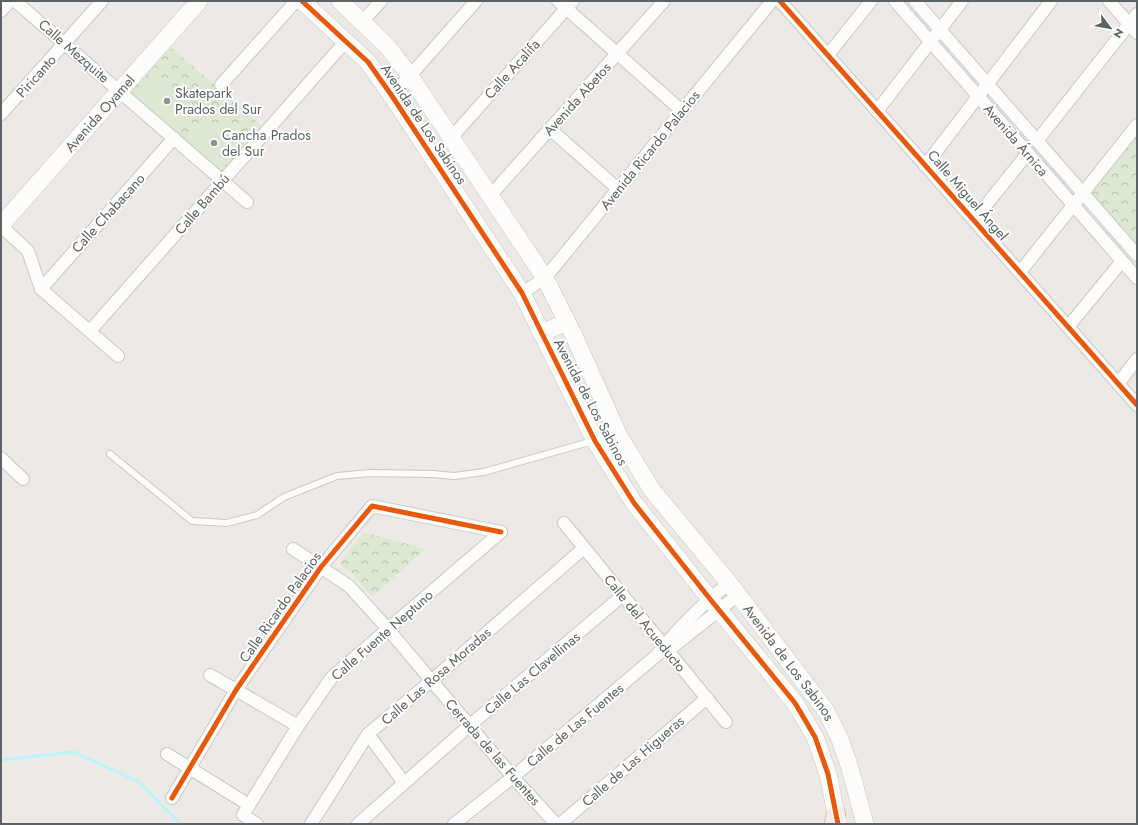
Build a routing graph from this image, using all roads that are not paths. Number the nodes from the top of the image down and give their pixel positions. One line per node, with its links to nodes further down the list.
1 (10, 1): 20 (street)
2 (16, 1): 27 (street, Calle Mezquite)
3 (102, 1): 27 (street, Piricanto)
4 (199, 1): 33 (street, Avenida Oyamel)
5 (296, 1): 32 (street)
6 (302, 1): 25 (street, Avenida de Los Sabinos)
7 (340, 1): 22 (street, Avenida de Los Sabinos)
8 (381, 1): 22 (street)
9 (476, 1): 30 (street)
10 (664, 1): 28 (street, Avenida Abetos)
11 (772, 1): 36 (street, Avenida Ricardo Palacios)
12 (780, 1): 29 (street, Calle Miguel Ángel)
13 (871, 1): 29 (street)
14 (894, 1): 26 (street, Avenida Árnica)
15 (915, 1): 24 (street, Avenida Árnica)
16 (962, 1): 24 (street)
17 (1051, 1): 31 (street)
18 (1109, 1): 23 (street)
19 (565, 3): 28 (street); 42 (street, Calle Acalifa)
20 (1, 11)
21 (1137, 14): 23 (street)
22 (362, 22): 30 (street, Avenida de Los Sabinos)
23 (1133, 28): 43 (street)
24 (940, 30): 26 (street); 31 (street, Avenida Árnica)
25 (346, 41): 34 (street, Avenida de Los Sabinos); 46 (street, Calle Bambú)
26 (930, 42): 35 (street, Avenida Árnica); 37 (street)
27 (64, 43): 33 (street, Calle Mezquite); 38 (street, Piricanto)
28 (617, 54): 36 (street); 40 (street, Avenida Abetos)
29 (828, 55): 37 (street, Calle Miguel Ángel)
30 (410, 76): 34 (street); 42 (street, Avenida de Los Sabinos)
31 (987, 84): 35 (street); 43 (street, Avenida Árnica)
32 (221, 85)
33 (120, 91): 41 (street, Calle Mezquite); 53 (street, Avenida Oyamel)
34 (392, 96): 60 (street, Avenida de Los Sabinos)
35 (978, 96): 44 (street, Avenida Árnica); 45 (street)
36 (682, 111): 47 (street, Avenida Ricardo Palacios)
37 (877, 111): 45 (street, Calle Miguel Ángel)
38 (1, 114)
39 (1137, 125): 48 (street)
40 (550, 129): 47 (street); 49 (street, Avenida Abetos)
41 (174, 138): 46 (street, Calle Mezquite); 59 (street, Calle Chabacano)
42 (451, 138): 49 (street, Avenida de Los Sabinos)
43 (1037, 141): 48 (street, Avenida Árnica)
44 (1028, 153): 51 (street, Avenida Árnica); 52 (street)
45 (925, 166): 52 (street, Calle Miguel Ángel)
46 (223, 180): 50 (street, Calle Mezquite); 63 (street, Calle Bambú)
47 (618, 190): 57 (street, Avenida Ricardo Palacios)
48 (1083, 193): 51 (street); 54 (street, Avenida Árnica)
49 (490, 196): 57 (street, Avenida de Los Sabinos)
50 (248, 202)
51 (1073, 205): 55 (street, Avenida Árnica); 56 (street)
52 (974, 220): 56 (street, Calle Miguel Ángel)
53 (1, 226): 59 (street)
54 (1137, 255)
55 (1122, 261): 58 (street, Avenida Árnica); 62 (street)
56 (1020, 272): 62 (street, Calle Miguel Ángel)
57 (545, 278): 60 (street, Avenida Ricardo Palacios); 61 (street, Avenida de Los Sabinos)
58 (1137, 278)
59 (41, 288): 63 (street)
60 (522, 293): 64 (street, Avenida de Los Sabinos)
61 (567, 322): 64 (street); 78 (street, Avenida de Los Sabinos)
62 (1068, 327): 67 (street, Calle Miguel Ángel)
63 (90, 331): 65 (street)
64 (541, 333): 69 (street, Avenida de Los Sabinos)
65 (118, 356)
66 (1137, 359): 67 (street)
67 (1118, 384): 68 (street, Calle Miguel Ángel)
68 (1137, 405)
69 (595, 441): 70 (lane); 80 (street, Avenida de Los Sabinos)
70 (110, 454)
71 (1, 458): 72 (street)
72 (23, 479)
73 (564, 524): 75 (street, Calle del Acueducto)
74 (501, 532): 77 (street, Calle Ricardo Palacios); 81 (street, Calle Fuente Neptuno)
75 (584, 548): 79 (street, Calle del Acueducto); 84 (street, Calle Las Rosa Moradas)
76 (293, 549): 77 (street, Cerrada de las Fuentes)
77 (321, 567): 81 (street, Cerrada de las Fuentes); 85 (street, Calle Ricardo Palacios)
78 (733, 589): 80 (street); 104 (street, Avenida de Los Sabinos)
79 (623, 595): 82 (street, Calle del Acueducto); 89 (street, Calle Las Clavellinas)
80 (714, 604): 82 (street); 97 (street, Avenida de Los Sabinos)
81 (387, 628): 84 (street, Cerrada de las Fuentes); 88 (street, Calle Fuente Neptuno)
82 (663, 650): 86 (street, Calle del Acueducto); 93 (street, Calle de Las Fuentes)
83 (210, 675): 85 (street)
84 (431, 681): 89 (street, Cerrada de las Fuentes); 90 (street, Calle Las Rosa Moradas)
85 (236, 690): 88 (street); 92 (street, Calle Ricardo Palacios)
86 (707, 698): 87 (street, Calle del Acueducto); 103 (street, Calle de Las Higueras)
87 (726, 722)
88 (298, 726): 96 (street, Calle Fuente Neptuno)
89 (469, 726): 93 (street, Cerrada de las Fuentes); 94 (street, Calle Las Clavellinas)
90 (368, 734): 94 (street); 99 (street, Calle Las Rosa Moradas)
91 (167, 754): 92 (street)
92 (190, 767): 95 (street, Calle Ricardo Palacios); 96 (street)
93 (513, 777): 101 (street, Calle de Las Fuentes); 102 (street, Cerrada de las Fuentes)
94 (404, 783): 100 (street, Calle Las Clavellinas)
95 (172, 798)
96 (249, 805): 98 (street, Calle Fuente Neptuno)
97 (836, 821)
98 (257, 824)
99 (311, 824)
100 (358, 824)
101 (454, 824)
102 (556, 824)
103 (560, 824)
104 (865, 824)

